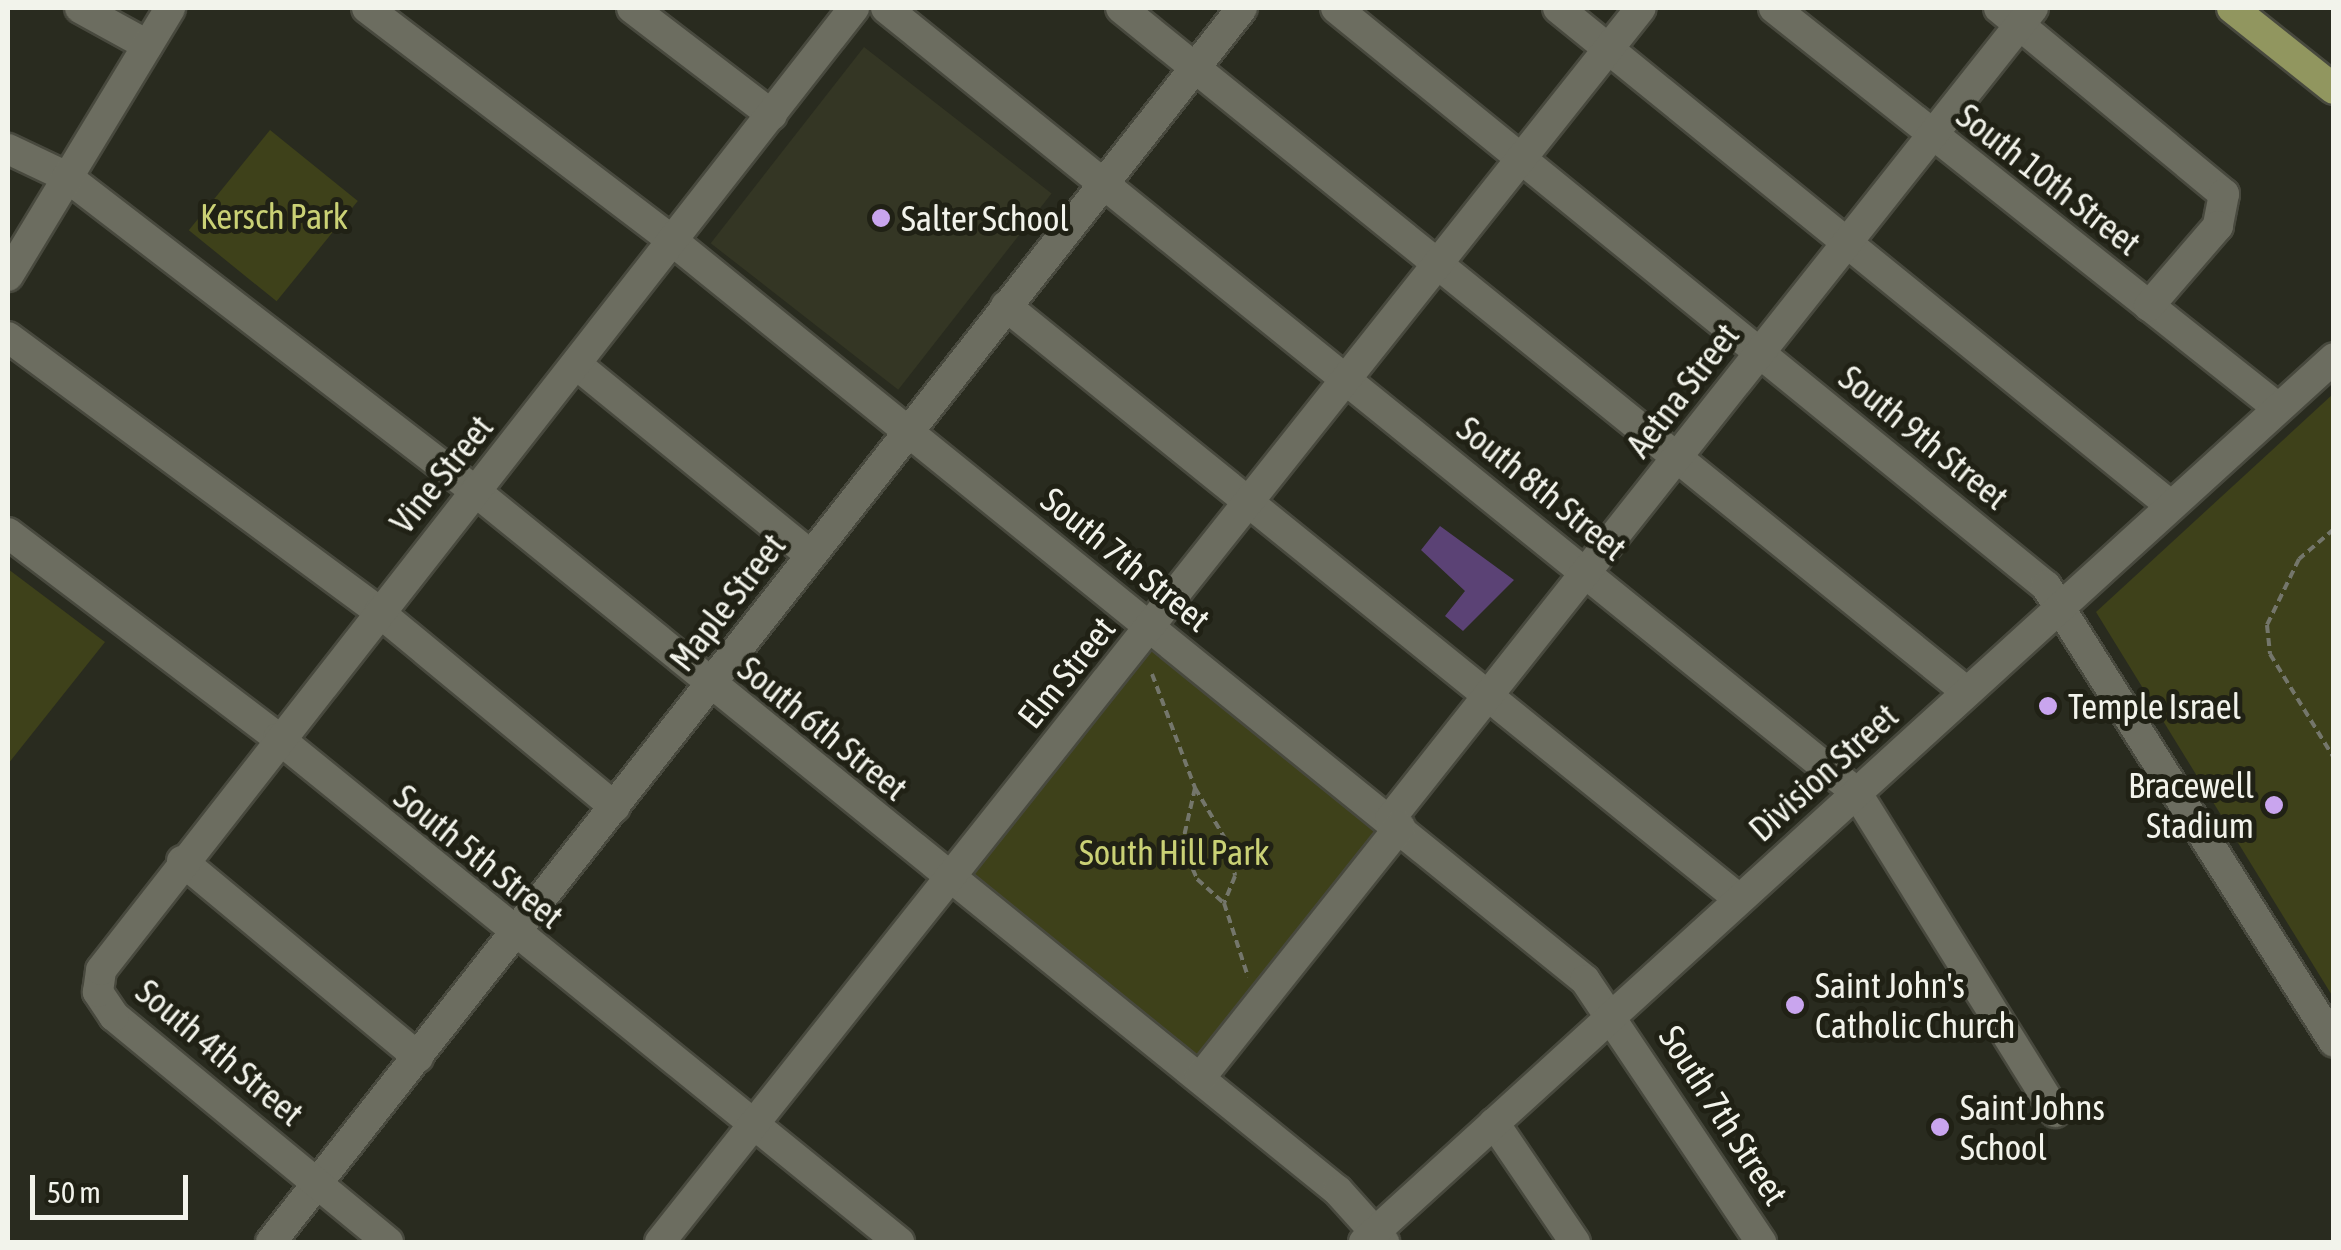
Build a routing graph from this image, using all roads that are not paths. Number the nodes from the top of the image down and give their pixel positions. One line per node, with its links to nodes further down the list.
1 (80, 8): 15 (street)
2 (170, 8): 15 (street)
3 (366, 8): 25 (street, South 7th Street)
4 (632, 8): 19 (street)
5 (854, 8): 19 (street, Vine Street)
6 (886, 8): 24 (street, South 8th Street)
7 (1121, 8): 17 (street)
8 (1242, 8): 17 (street, Maple Street)
9 (1336, 8): 22 (street, South 9th Street)
10 (1558, 8): 16 (street)
11 (1642, 8): 16 (street, Elm Street)
12 (1774, 8): 20 (street, South 10th Street)
13 (2232, 8): 18 (main road)
14 (2017, 13): 20 (street, Aetna Street); 30 (street)
15 (147, 46): 23 (street)
16 (1609, 49): 22 (street, Elm Street); 26 (street)
17 (1195, 67): 24 (street, Maple Street); 27 (street)
18 (2334, 90)
19 (772, 115): 25 (street, Vine Street)
20 (1932, 135): 26 (street, Aetna Street); 30 (street, South 10th Street)
21 (8, 149): 23 (street, South 6th Street)
22 (1522, 160): 27 (street, Elm Street); 32 (street, South 9th Street)
23 (67, 177): 28 (street); 39 (street, South 6th Street)
24 (1102, 183): 29 (street, Maple Street); 35 (street, South 8th Street)
25 (674, 242): 34 (street, Vine Street); 37 (street, South 7th Street)
26 (1846, 242): 32 (street, Aetna Street); 41 (street)
27 (1438, 266): 35 (street, Elm Street); 38 (street)
28 (8, 276)
29 (1006, 306): 37 (street, Maple Street); 40 (street)
30 (2149, 306): 36 (street, South 10th Street)
31 (8, 337): 46 (street)
32 (1759, 352): 38 (street, Aetna Street); 45 (street, South 9th Street)
33 (2334, 358): 36 (street, Division Street)
34 (576, 364): 39 (street, Vine Street); 43 (street)
35 (1346, 380): 40 (street, Elm Street); 44 (street, South 8th Street)
36 (2278, 408): 41 (street, Division Street)
37 (908, 432): 43 (street, Maple Street); 47 (street, South 7th Street)
38 (1674, 460): 44 (street, Aetna Street); 49 (street)
39 (476, 491): 46 (street, Vine Street); 48 (street, South 6th Street)
40 (1250, 501): 47 (street, Elm Street); 50 (street)
41 (2171, 506): 45 (street, Division Street)
42 (8, 533): 51 (street, South 5th Street)
43 (811, 556): 48 (street, Maple Street)
44 (1586, 572): 50 (street, Aetna Street); 52 (street, South 8th Street)
45 (2062, 606): 49 (street, Division Street); 61 (street, South 9th Street)
46 (379, 612): 51 (street, Vine Street); 53 (street)
47 (1151, 626): 54 (street, South 7th Street); 56 (street, Elm Street)
48 (710, 685): 53 (street, Maple Street); 56 (street, South 6th Street)
49 (1967, 692): 52 (street, Division Street)
50 (1487, 696): 54 (street, Aetna Street); 57 (street)
51 (278, 738): 55 (street, Vine Street); 58 (street, South 5th Street)
52 (1856, 792): 57 (street, Division Street); 64 (street, South 8th Street)
53 (615, 808): 58 (street, Maple Street)
54 (1395, 823): 60 (street, South 7th Street); 63 (street, Aetna Street)
55 (182, 861): 59 (street, Vine Street); 62 (street)
56 (948, 877): 63 (street, South 6th Street); 66 (street, Elm Street)
57 (1738, 899): 60 (street, Division Street)
58 (516, 935): 62 (street, Maple Street); 66 (street, South 5th Street)
59 (98, 992): 67 (street, South 4th Street)
60 (1613, 1013): 65 (street, Division Street); 74 (street, South 7th Street)
61 (2334, 1042)
62 (418, 1058): 67 (street, Maple Street)
63 (1200, 1078): 68 (street, South 6th Street)
64 (2055, 1112)
65 (1494, 1123): 68 (street, Division Street); 73 (street)
66 (753, 1126): 71 (street, Elm Street); 72 (street, South 5th Street)
67 (318, 1184): 69 (street, Maple Street); 70 (street, South 4th Street)
68 (1375, 1238)
69 (271, 1242)
70 (388, 1242)
71 (660, 1242)
72 (898, 1242)
73 (1575, 1242)
74 (1761, 1242)

